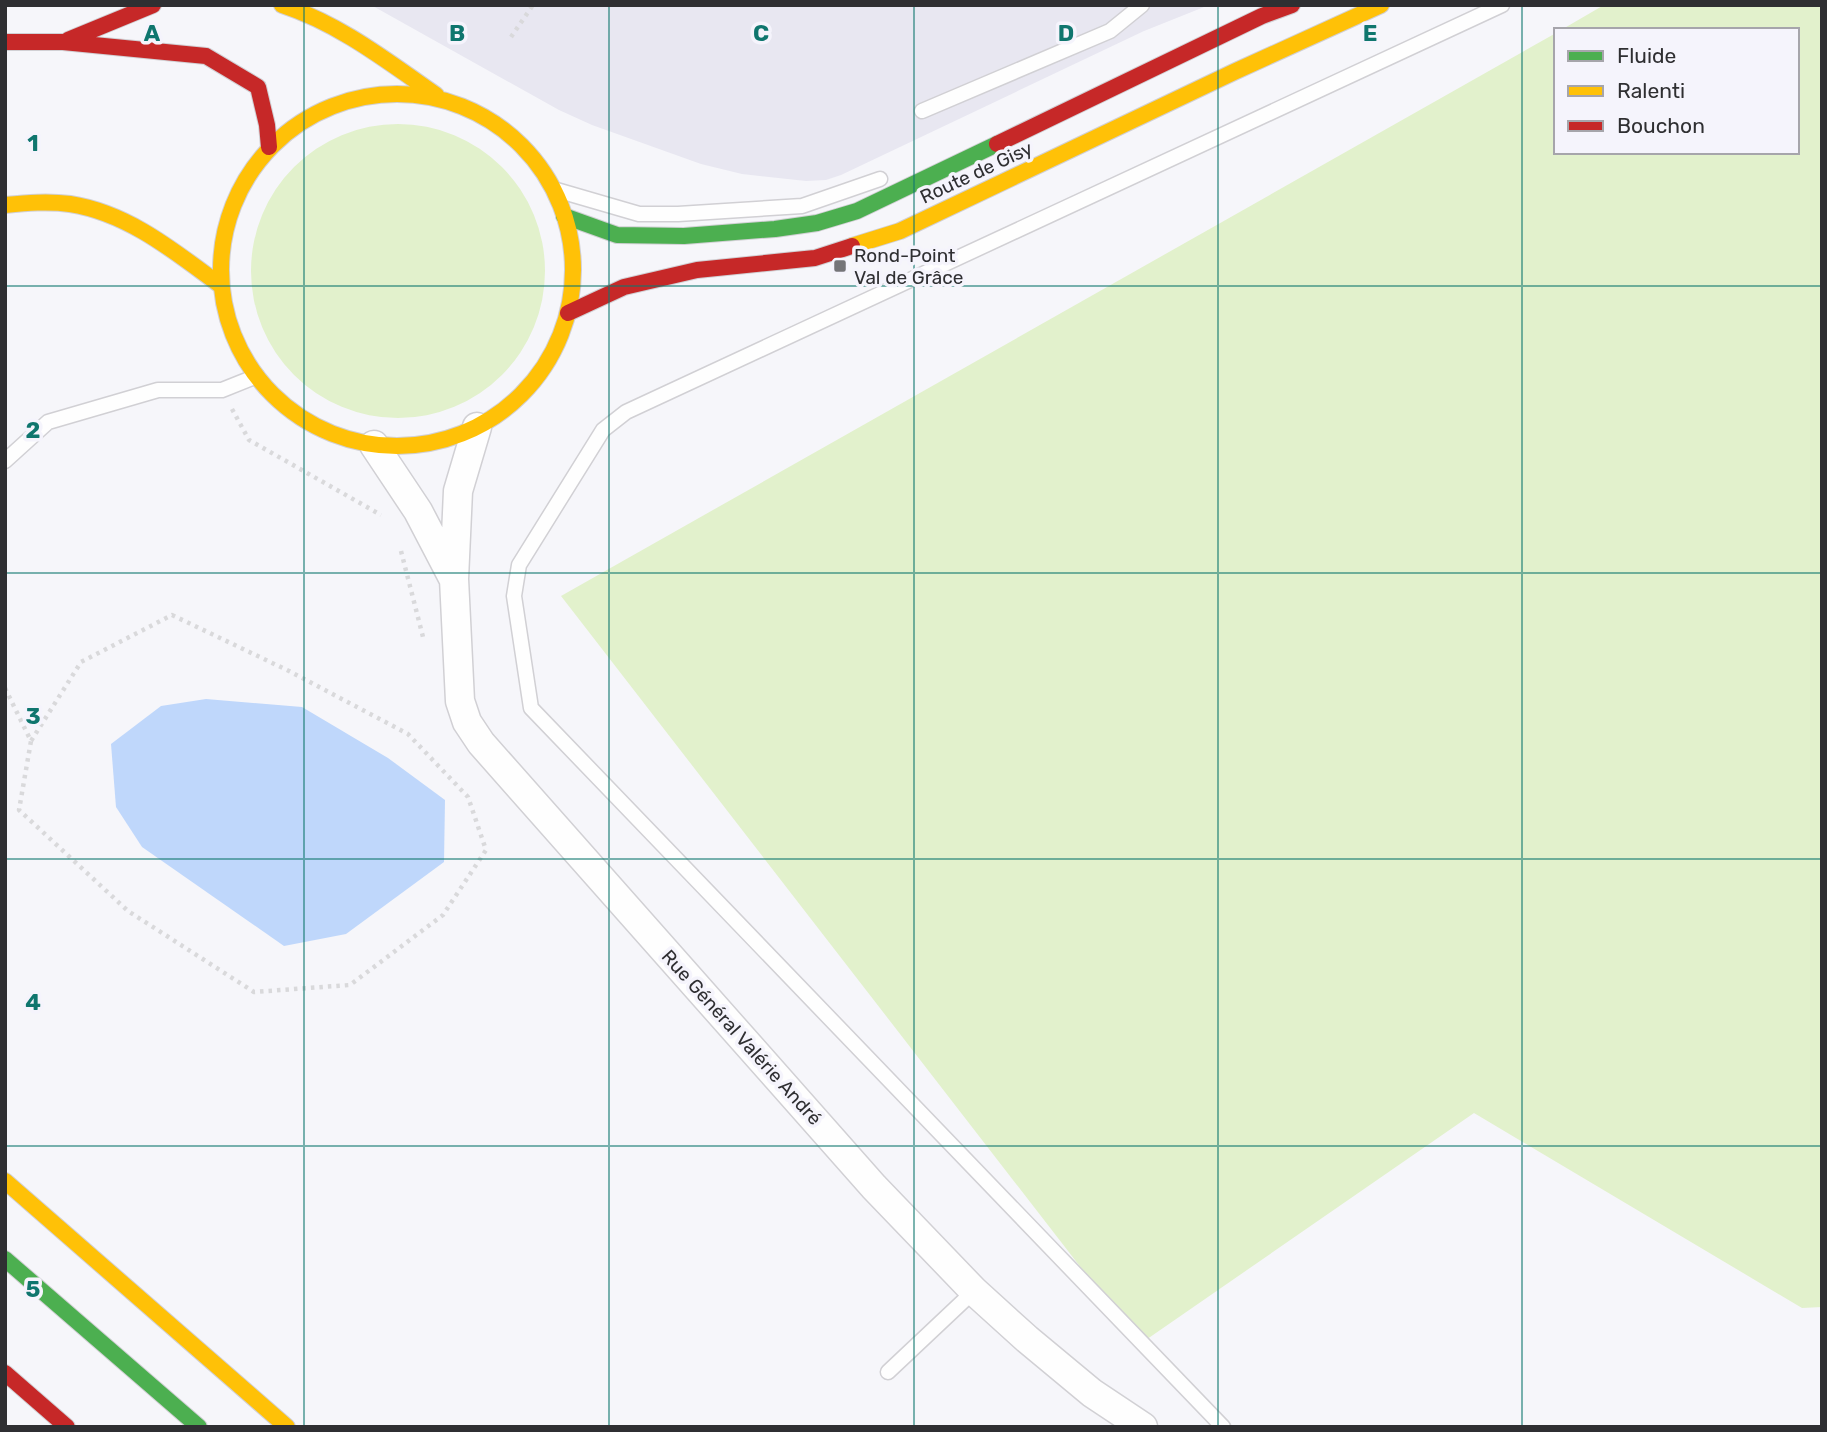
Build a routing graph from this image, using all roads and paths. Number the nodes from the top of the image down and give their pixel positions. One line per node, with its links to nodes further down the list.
1 (153, 5): 12 (main road)
2 (282, 5): 14 (main road)
3 (533, 5): 10 (path)
4 (1142, 5): 15 (lane)
5 (1292, 5): 9 (main road, Route de Gisy)
6 (1305, 5): 13 (street)
7 (1381, 5): 13 (main road, Route de Gisy)
8 (1502, 5): 39 (lane)
9 (1265, 11): 20 (main road, Route de Gisy)
10 (512, 37)
11 (5, 41): 12 (main road)
12 (63, 42): 16 (main road)
13 (1280, 50): 22 (main road, Route de Gisy)
14 (443, 100): 16 (main road); 18 (main road)
15 (922, 111)
16 (269, 147): 21 (main road)
17 (891, 174): 18 (lane)
18 (553, 189): 20 (main road)
19 (5, 205): 21 (main road)
20 (564, 216): 22 (main road)
21 (220, 285): 23 (main road)
22 (568, 313): 24 (main road)
23 (257, 376): 25 (main road); 26 (lane)
24 (477, 427): 25 (main road); 27 (street, Rue Général Valérie André)
25 (374, 445): 27 (street, Rue Général Valérie André)
26 (5, 461)
27 (454, 579): 32 (street, Rue Général Valérie André)
28 (5, 688): 29 (path)
29 (31, 741): 29 (path)
30 (5, 1181): 37 (main road)
31 (5, 1259): 36 (main road)
32 (974, 1291): 33 (lane); 38 (street, Rue Général Valérie André)
33 (887, 1372)
34 (5, 1373): 35 (main road)
35 (67, 1427)
36 (199, 1427)
37 (287, 1427)
38 (1143, 1427)
39 (1223, 1427)

